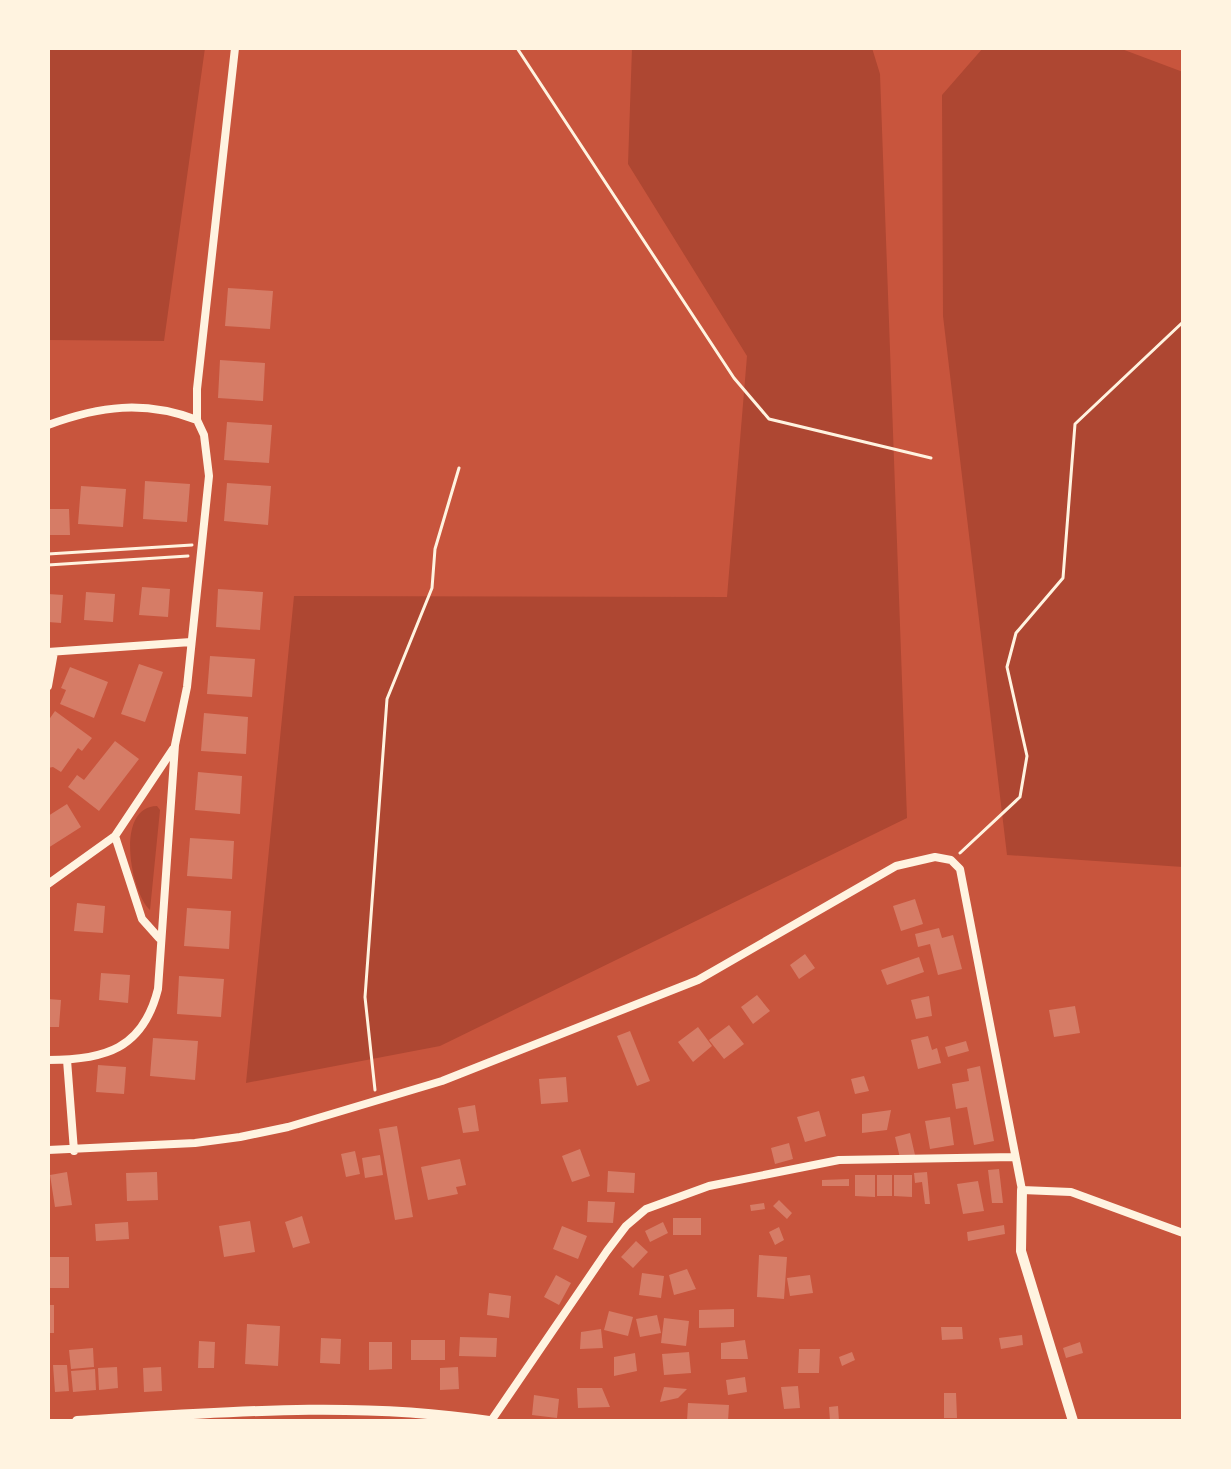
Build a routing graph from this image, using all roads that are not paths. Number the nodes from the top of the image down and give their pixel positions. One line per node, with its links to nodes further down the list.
1 (235, 48): 2 (street)
2 (197, 420): 3 (street); 4 (street)
3 (48, 425)
4 (191, 642): 5 (street); 7 (street)
5 (51, 652): 6 (street)
6 (48, 686)
7 (175, 745): 8 (street); 10 (street)
8 (115, 836): 9 (street); 10 (street)
9 (48, 884)
10 (159, 938): 12 (street)
11 (48, 1060): 12 (street)
12 (67, 1060): 14 (street)
13 (48, 1150): 14 (street)
14 (74, 1151): 15 (street)
15 (1015, 1157): 16 (street); 19 (street)
16 (1022, 1190): 17 (street); 20 (street)
17 (1183, 1233)
18 (77, 1421): 19 (street)
19 (490, 1421)
20 (1073, 1421)

